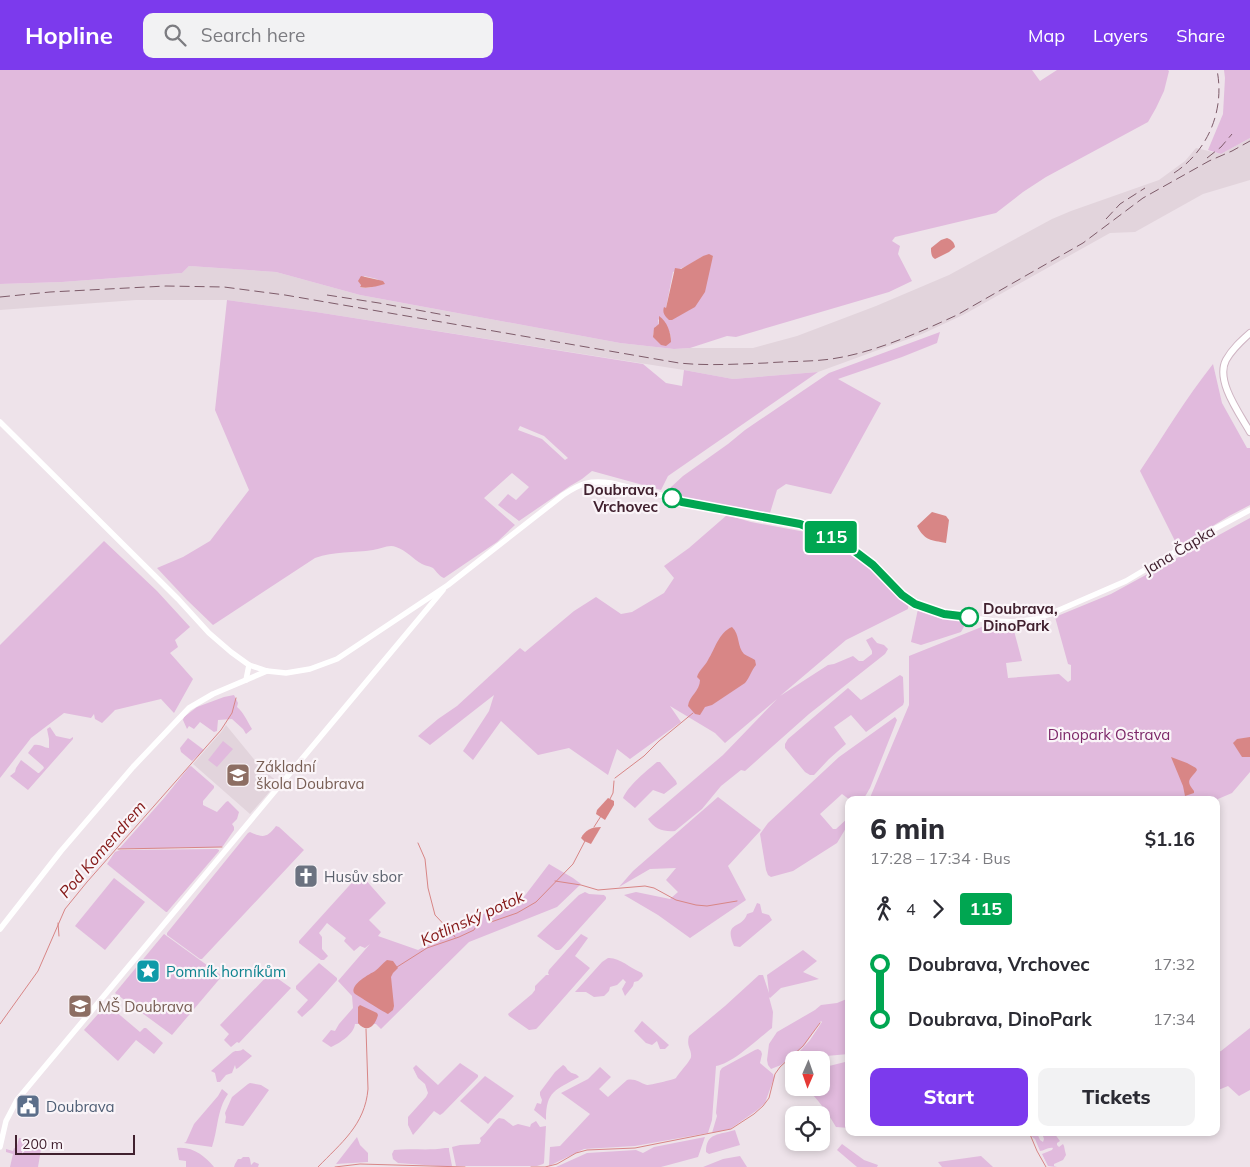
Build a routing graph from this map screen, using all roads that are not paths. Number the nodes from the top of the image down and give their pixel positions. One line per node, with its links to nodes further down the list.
1 (1250, 333): 3 (main road)
2 (0, 422): 6 (street)
3 (1250, 432)
4 (1250, 510): 5 (street, Jana Čapka)
5 (448, 585): 7 (street); 10 (street)
6 (249, 665): 7 (street); 8 (street)
7 (267, 671): 8 (street)
8 (246, 680): 9 (street)
9 (0, 929)
10 (0, 1147)

